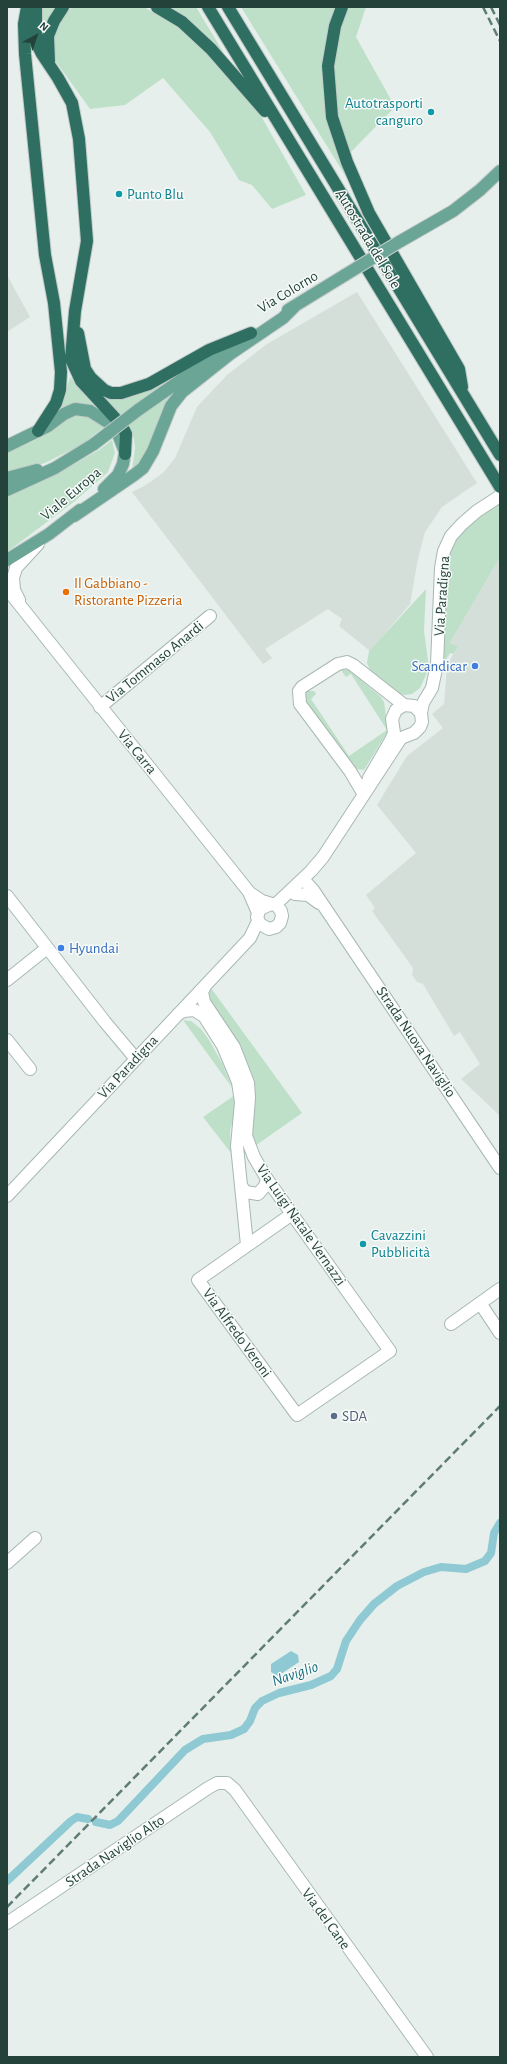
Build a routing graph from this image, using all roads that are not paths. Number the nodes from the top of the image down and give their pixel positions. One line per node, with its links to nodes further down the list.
1 (27, 7): 8 (highway)
2 (36, 7): 8 (highway); 9 (highway)
3 (63, 7): 9 (highway)
4 (157, 7): 10 (highway)
5 (208, 7): 10 (highway, Autostrada del Sole)
6 (228, 7): 15 (highway, Autostrada del Sole)
7 (342, 7): 15 (highway)
8 (25, 40): 17 (highway)
9 (50, 66): 13 (highway)
10 (276, 118): 24 (highway, Autostrada del Sole)
11 (500, 170): 12 (main road, Via Colorno, bridge)
12 (294, 307): 14 (main road, Via Colorno); 27 (main road)
13 (75, 311): 14 (highway); 16 (highway)
14 (251, 333): 20 (main road, Via Colorno, bridge)
15 (463, 394): 22 (highway, Autostrada del Sole)
16 (112, 421): 17 (main road)
17 (38, 431): 19 (main road)
18 (121, 432): 21 (highway)
19 (8, 445)
20 (91, 446): 23 (main road); 25 (main road, Viale Europa)
21 (125, 454): 27 (main road, Viale Europa)
22 (500, 455)
23 (7, 478)
24 (500, 487)
25 (7, 490)
26 (500, 496): 33 (street, Via Paradigna)
27 (74, 516): 28 (main road, Viale Europa)
28 (49, 534): 29 (main road, Viale Europa); 31 (street, Via Carra)
29 (7, 560)
30 (7, 589): 31 (street, Via Carra)
31 (24, 612): 35 (street, Via Carra)
32 (210, 616): 35 (street, Via Tommaso Anardi)
33 (435, 672): 34 (street, Via Paradigna); 36 (street, Via Paradigna)
34 (407, 705): 36 (street); 37 (street, Via Paradigna); 39 (street)
35 (100, 707): 41 (street, Via Carra)
36 (421, 713): 38 (street, Via Paradigna)
37 (393, 725): 38 (street); 39 (street, Via Paradigna)
38 (409, 734): 39 (street, Via Paradigna)
39 (364, 792): 40 (street, Via Paradigna)
40 (306, 877): 42 (street); 44 (street); 46 (street, Strada Nuova Naviglio)
41 (249, 892): 44 (street, Via Carra); 48 (street, Via Carra)
42 (295, 894): 44 (street); 46 (street, Strada Nuova Naviglio)
43 (7, 896): 47 (street)
44 (276, 907): 48 (street); 48 (street)
45 (7, 913): 47 (street)
46 (332, 917): 56 (street, Strada Nuova Naviglio)
47 (25, 920): 49 (street)
48 (261, 921): 51 (street, Via Paradigna)
49 (47, 948): 50 (street); 54 (street)
50 (7, 980)
51 (205, 986): 52 (street, Via Paradigna); 57 (street, Via Luigi Natale Vernazzi)
52 (177, 1015): 54 (street, Via Paradigna); 58 (street)
53 (7, 1040): 55 (street)
54 (136, 1059): 59 (street, Via Paradigna)
55 (30, 1069)
56 (500, 1168)
57 (267, 1179): 58 (street); 60 (street, Via Luigi Natale Vernazzi)
58 (241, 1186): 61 (street)
59 (7, 1196)
60 (292, 1214): 61 (street, Via Alfredo Veroni); 66 (street, Via Luigi Natale Vernazzi)
61 (247, 1245): 66 (street, Via Alfredo Veroni)
62 (500, 1290): 63 (street)
63 (480, 1303): 64 (street); 65 (street)
64 (451, 1324)
65 (500, 1333)
66 (296, 1415)
67 (36, 1538): 68 (street)
68 (7, 1563)
69 (225, 1782): 70 (street, Strada Naviglio Alto); 71 (street, Via del Cane)
70 (7, 1923)
71 (427, 2057)

